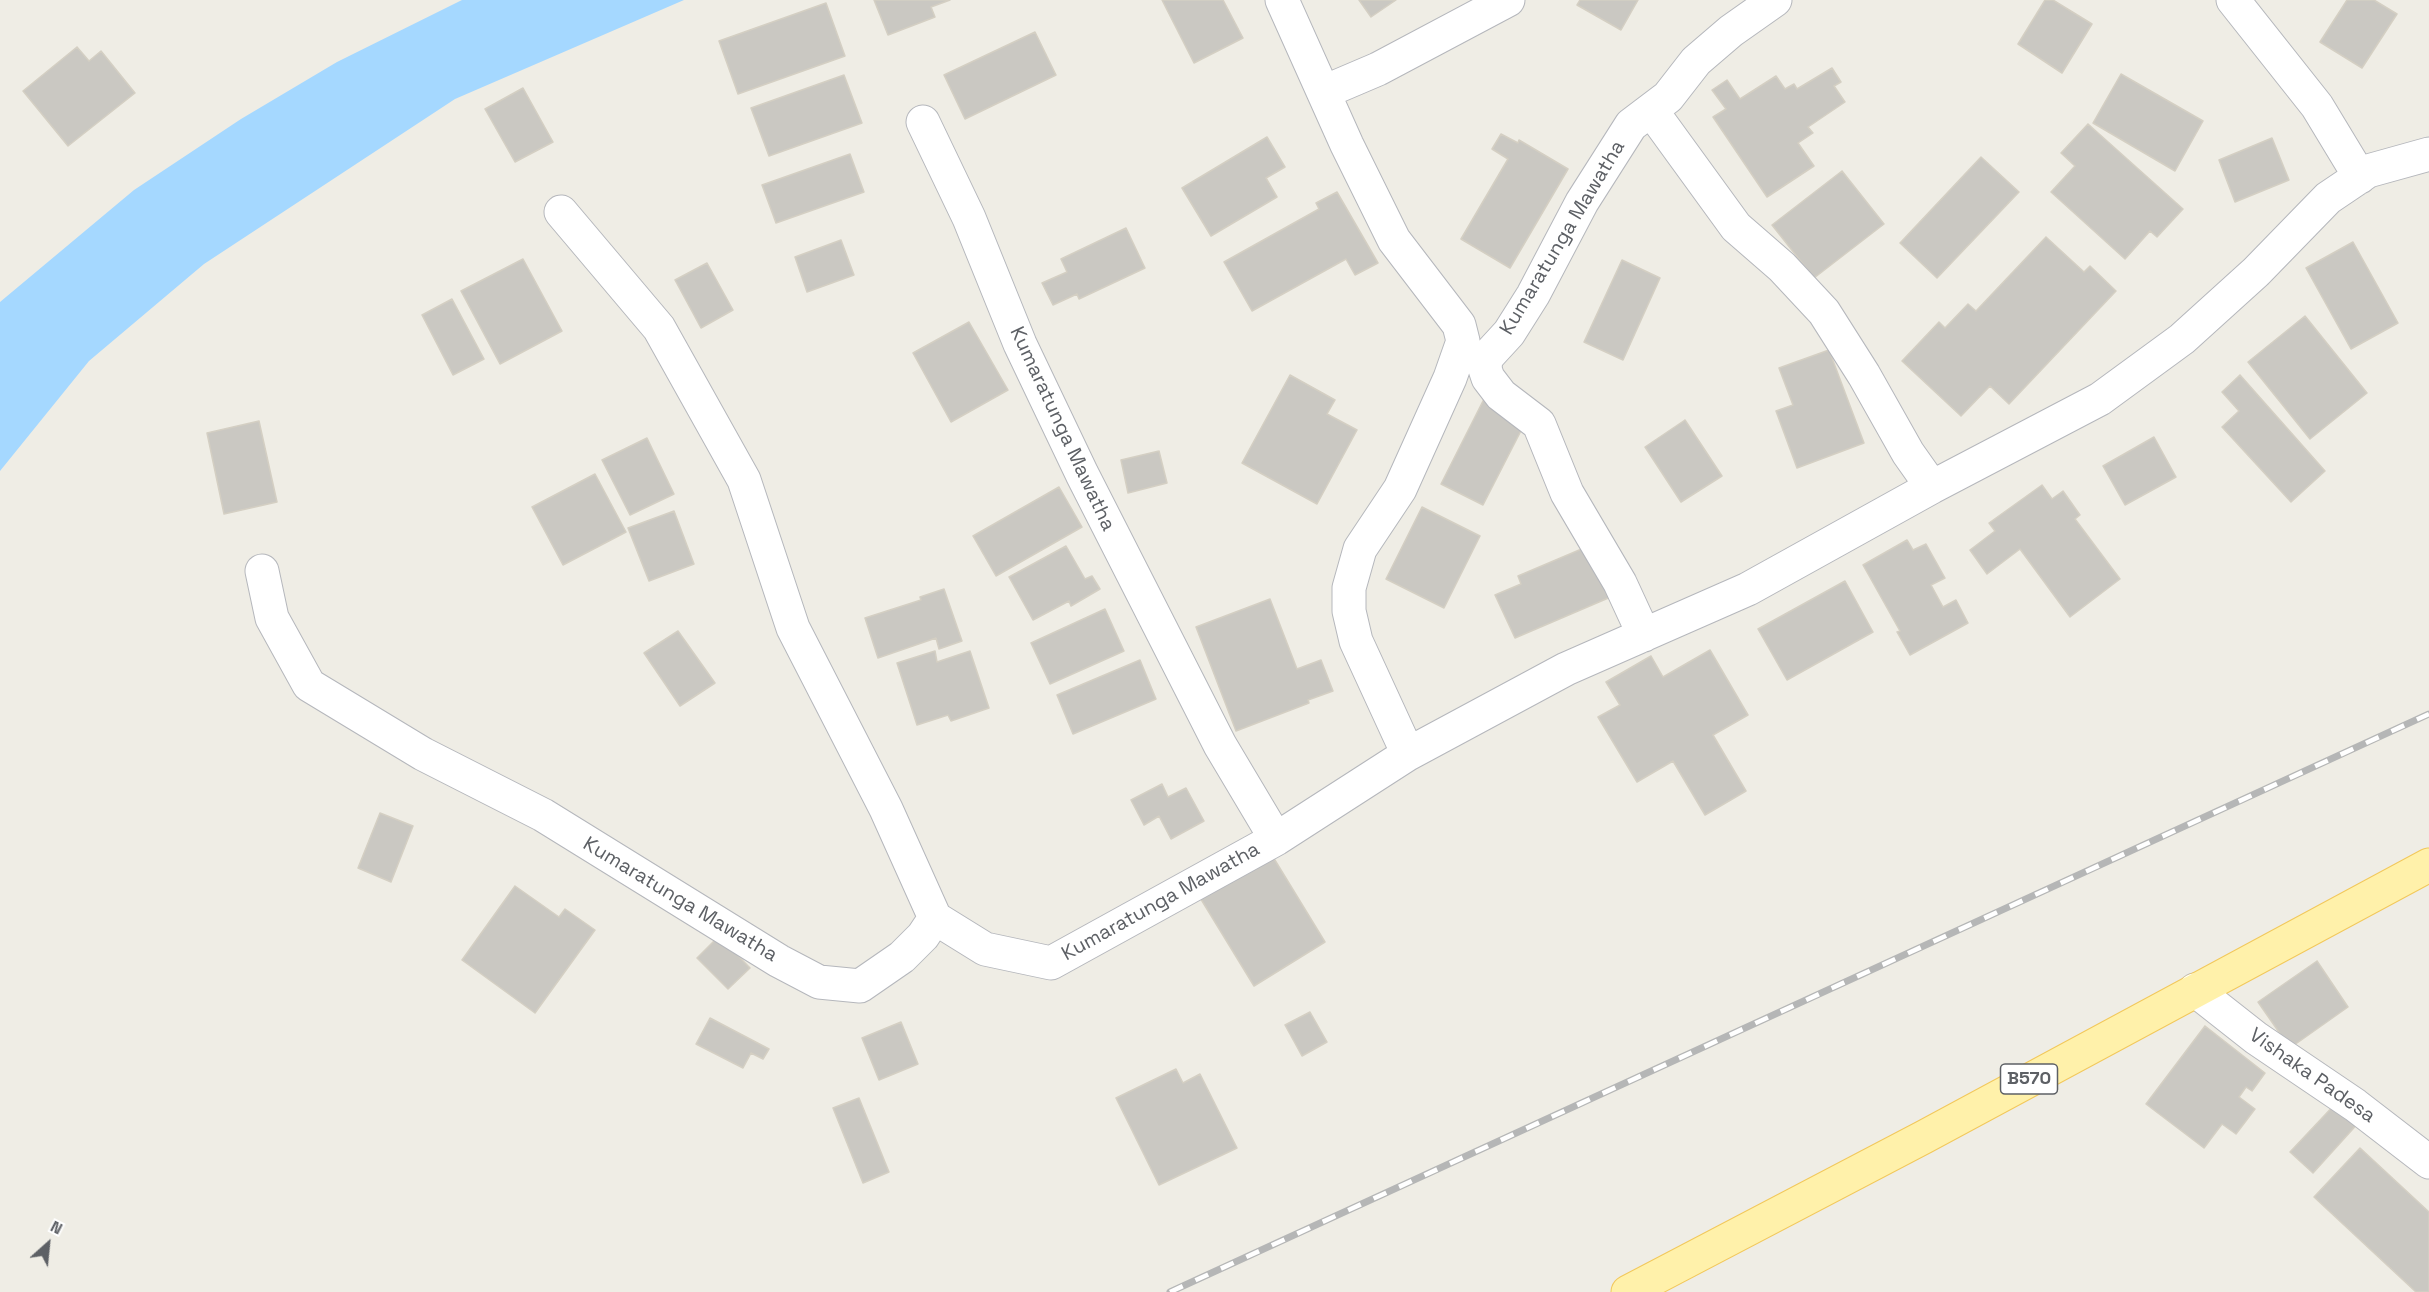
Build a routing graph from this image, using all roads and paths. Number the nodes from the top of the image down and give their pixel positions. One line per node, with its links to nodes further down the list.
1 (1282, 0): 5 (street)
2 (1508, 0): 5 (street)
3 (1775, 0): 6 (street, Kumaratunga Mawatha)
4 (2233, 0): 9 (street)
5 (1324, 93): 14 (street)
6 (1651, 110): 11 (street); 13 (street, Kumaratunga Mawatha)
7 (923, 122): 15 (street, Kumaratunga Mawatha)
8 (2429, 154): 9 (street)
9 (2360, 177): 11 (street)
10 (561, 212): 17 (street)
11 (1932, 487): 13 (street)
12 (262, 571): 17 (street, Kumaratunga Mawatha)
13 (1644, 635): 14 (street)
14 (1408, 754): 15 (street)
15 (1276, 839): 17 (street, Kumaratunga Mawatha)
16 (2429, 865): 18 (main road, B570)
17 (935, 918)
18 (2195, 990): 19 (street, Vishaka Padesa); 20 (main road, B570)
19 (2429, 1162)
20 (1628, 1292)

